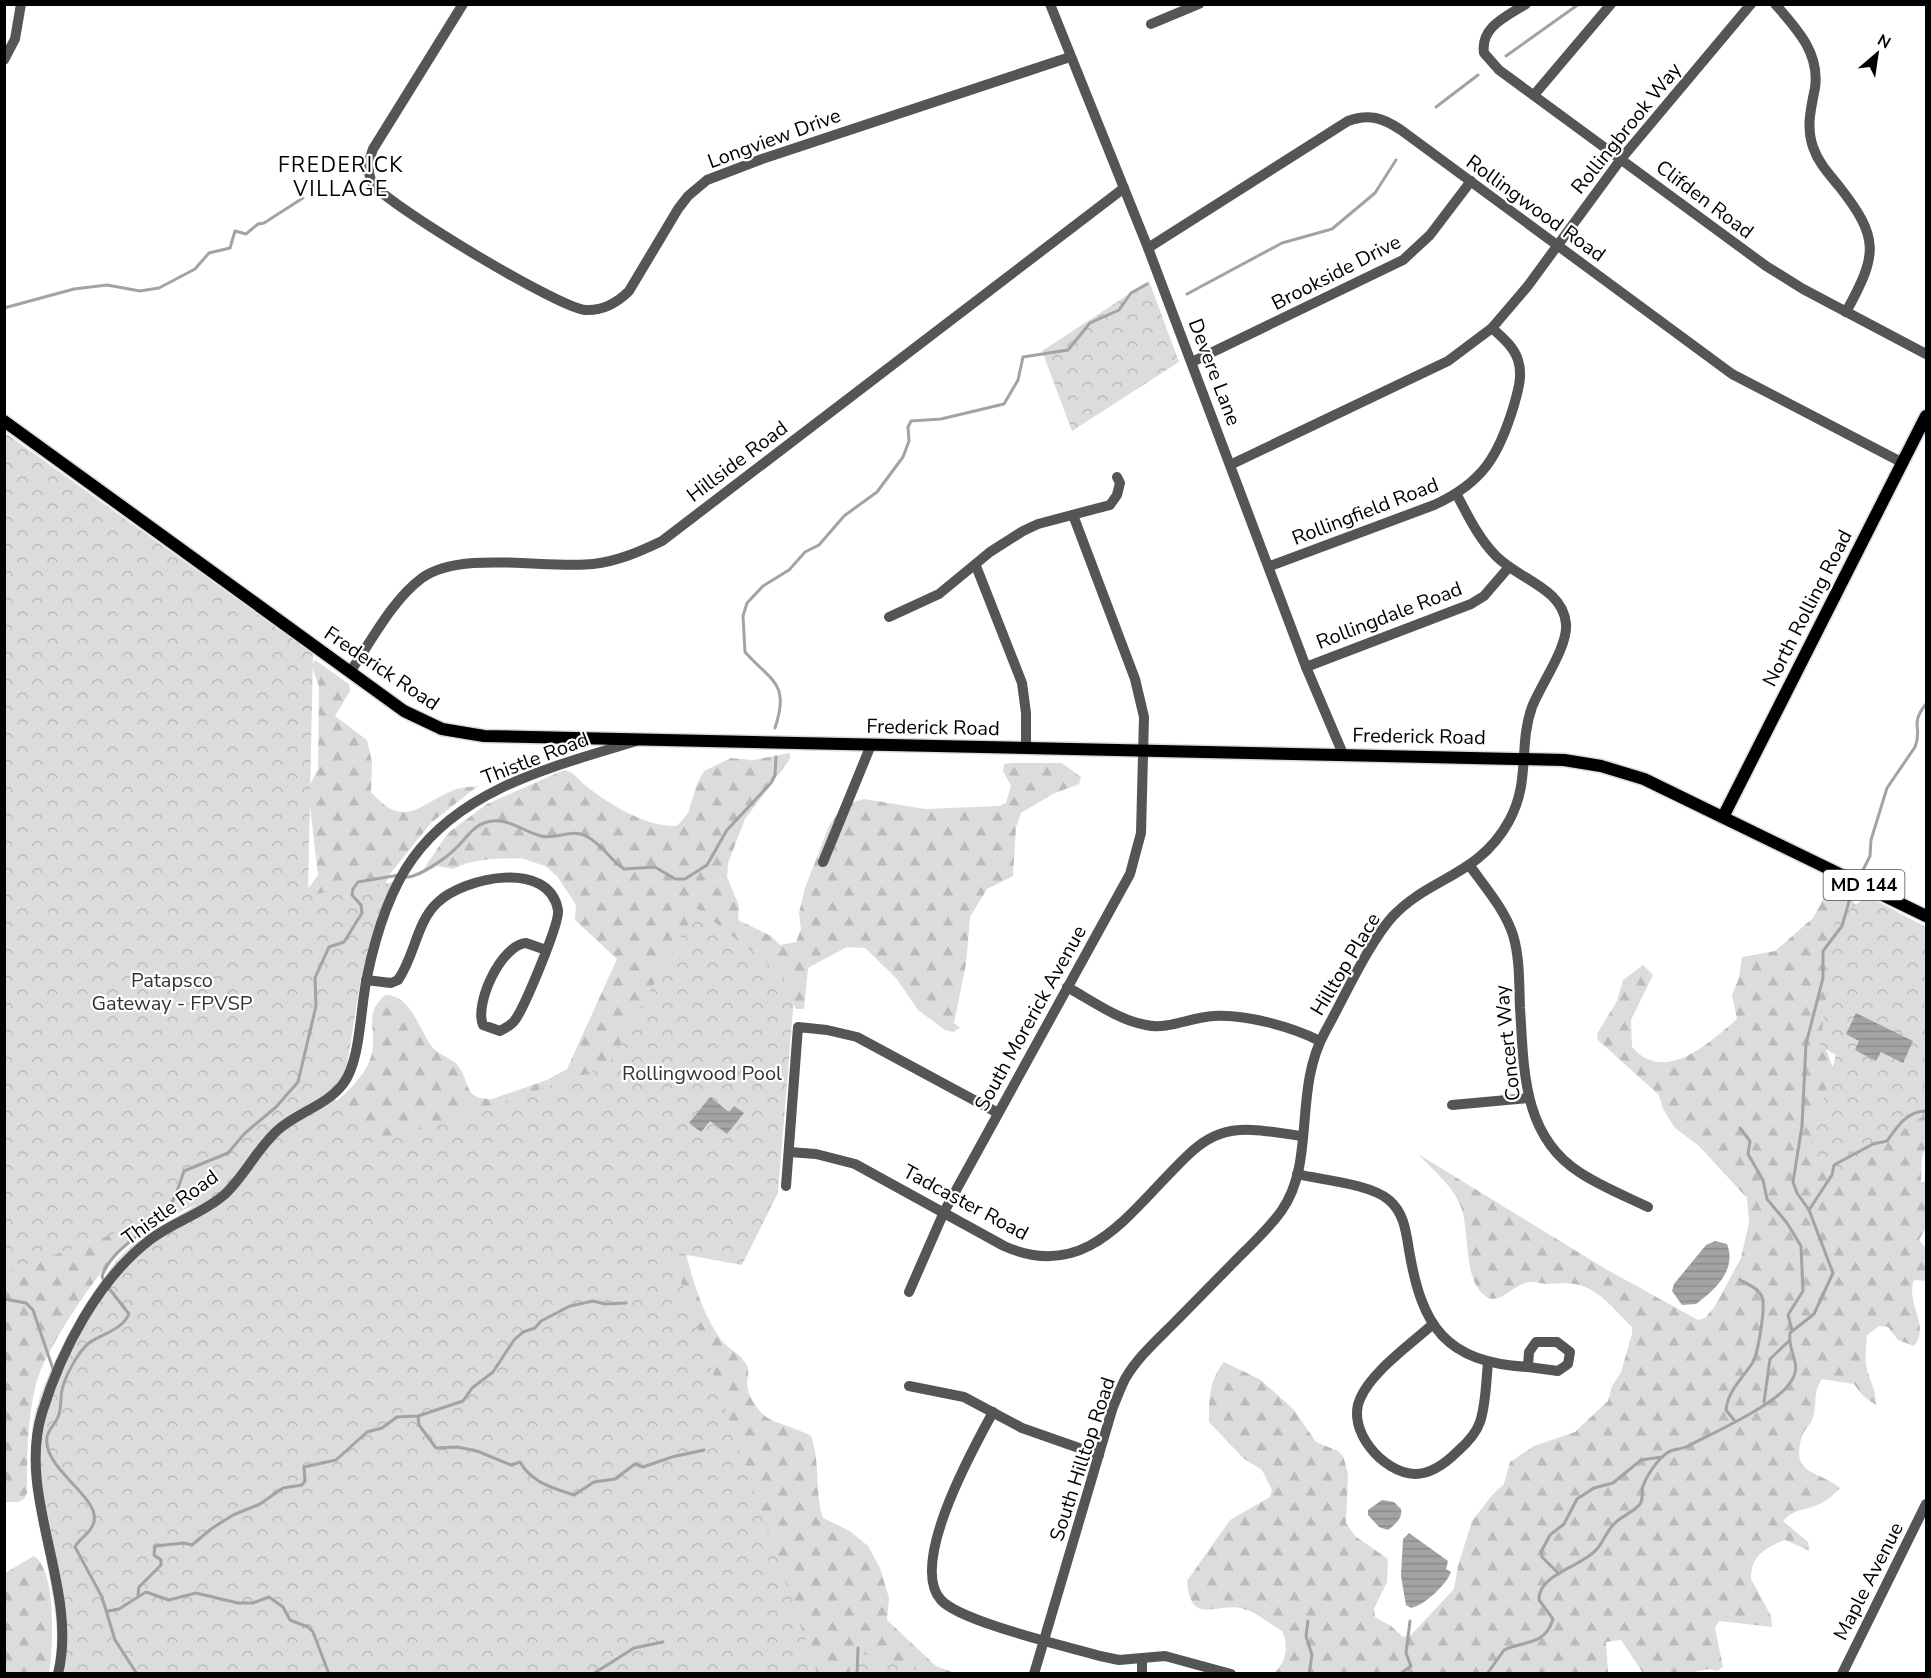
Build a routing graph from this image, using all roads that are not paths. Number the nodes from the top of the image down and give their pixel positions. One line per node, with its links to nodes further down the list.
1 (21, 4): 11 (street)
2 (463, 4): 10 (street, Longview Drive)
3 (1050, 4): 10 (street, Devere Lane)
4 (1199, 4): 9 (street)
5 (1526, 4): 12 (street, Clifden Road)
6 (1611, 4): 12 (street)
7 (1751, 4): 13 (street, Rollingbrook Way)
8 (1775, 4): 18 (street)
9 (1151, 24)
10 (1070, 57): 15 (street, Devere Lane)
11 (4, 60)
12 (1534, 95): 13 (street, Clifden Road)
13 (1621, 159): 16 (street, Rollingbrook Way); 18 (street, Clifden Road)
14 (1471, 182): 16 (street, Rollingwood Road); 17 (street, Rollingwood Road); 21 (street, Brookside Drive)
15 (1124, 188): 17 (street, Devere Lane); 34 (street, Hillside Road)
16 (1557, 245): 19 (street, Rollingbrook Way); 24 (street, Rollingwood Road)
17 (1148, 248): 21 (street, Devere Lane)
18 (1846, 312): 20 (street, Clifden Road)
19 (1492, 328): 25 (street, Rollingbrook Way); 27 (street, Rollingfield Road)
20 (1926, 354)
21 (1192, 362): 25 (street, Devere Lane)
22 (1926, 416): 24 (main road, North Rolling Road)
23 (4, 421): 34 (main road, Frederick Road / MD 144)
24 (1903, 463): 41 (main road, North Rolling Road)
25 (1232, 464): 30 (street, Devere Lane)
26 (1117, 477): 28 (street)
27 (1457, 495): 30 (street, Rollingfield Road); 31 (street, Hilltop Place)
28 (1073, 515): 29 (street); 38 (street, South Morerick Avenue)
29 (976, 566): 32 (street); 37 (street)
30 (1270, 566): 33 (street, Devere Lane)
31 (1509, 567): 33 (street, Rollingdale Road); 40 (street, Hilltop Place)
32 (889, 617)
33 (1306, 667): 39 (street, Devere Lane)
34 (350, 672): 35 (main road, Frederick Road / MD 144)
35 (645, 738): 36 (main road, Frederick Road / MD 144); 46 (street, Thistle Road)
36 (871, 745): 37 (main road, Frederick Road / MD 144); 42 (street)
37 (1026, 748): 38 (main road, Frederick Road / MD 144)
38 (1144, 751): 39 (main road, Frederick Road / MD 144); 47 (street, South Morerick Avenue)
39 (1342, 754): 40 (main road, Frederick Road / MD 144)
40 (1524, 758): 41 (main road, Frederick Road / MD 144); 43 (street, Hilltop Place)
41 (1723, 817): 44 (main road, Frederick Road / MD 144)
42 (823, 862)
43 (1470, 866): 48 (street, Hilltop Place); 49 (street, Concert Way)
44 (1926, 916)
45 (546, 950): 45 (street); 46 (street)
46 (366, 980): 68 (street, Thistle Road)
47 (1067, 987): 48 (street); 51 (street, South Morerick Avenue)
48 (1320, 1041): 52 (street, Hilltop Place)
49 (1528, 1098): 50 (street); 56 (street, Concert Way)
50 (1452, 1105)
51 (998, 1113): 53 (street); 57 (street, South Morerick Avenue)
52 (1302, 1136): 54 (street, South Hilltop Road); 57 (street, Tadcaster Road)
53 (789, 1152): 55 (street); 57 (street, Tadcaster Road)
54 (1298, 1174): 59 (street); 64 (street, South Hilltop Road)
55 (786, 1185)
56 (1648, 1207)
57 (944, 1212): 58 (street, South Morerick Avenue)
58 (909, 1292)
59 (1433, 1324): 60 (street); 60 (street)
60 (1488, 1363): 61 (street)
61 (1528, 1367)
62 (909, 1386): 63 (street)
63 (993, 1412): 64 (street); 66 (street)
64 (1099, 1455): 66 (street, South Hilltop Road)
65 (1926, 1504): 72 (street, Maple Avenue)
66 (1044, 1640): 67 (street); 69 (street, South Hilltop Road)
67 (1142, 1660): 70 (street); 71 (street)
68 (58, 1674)
69 (1034, 1674)
70 (1142, 1674)
71 (1231, 1674)
72 (1842, 1674)

